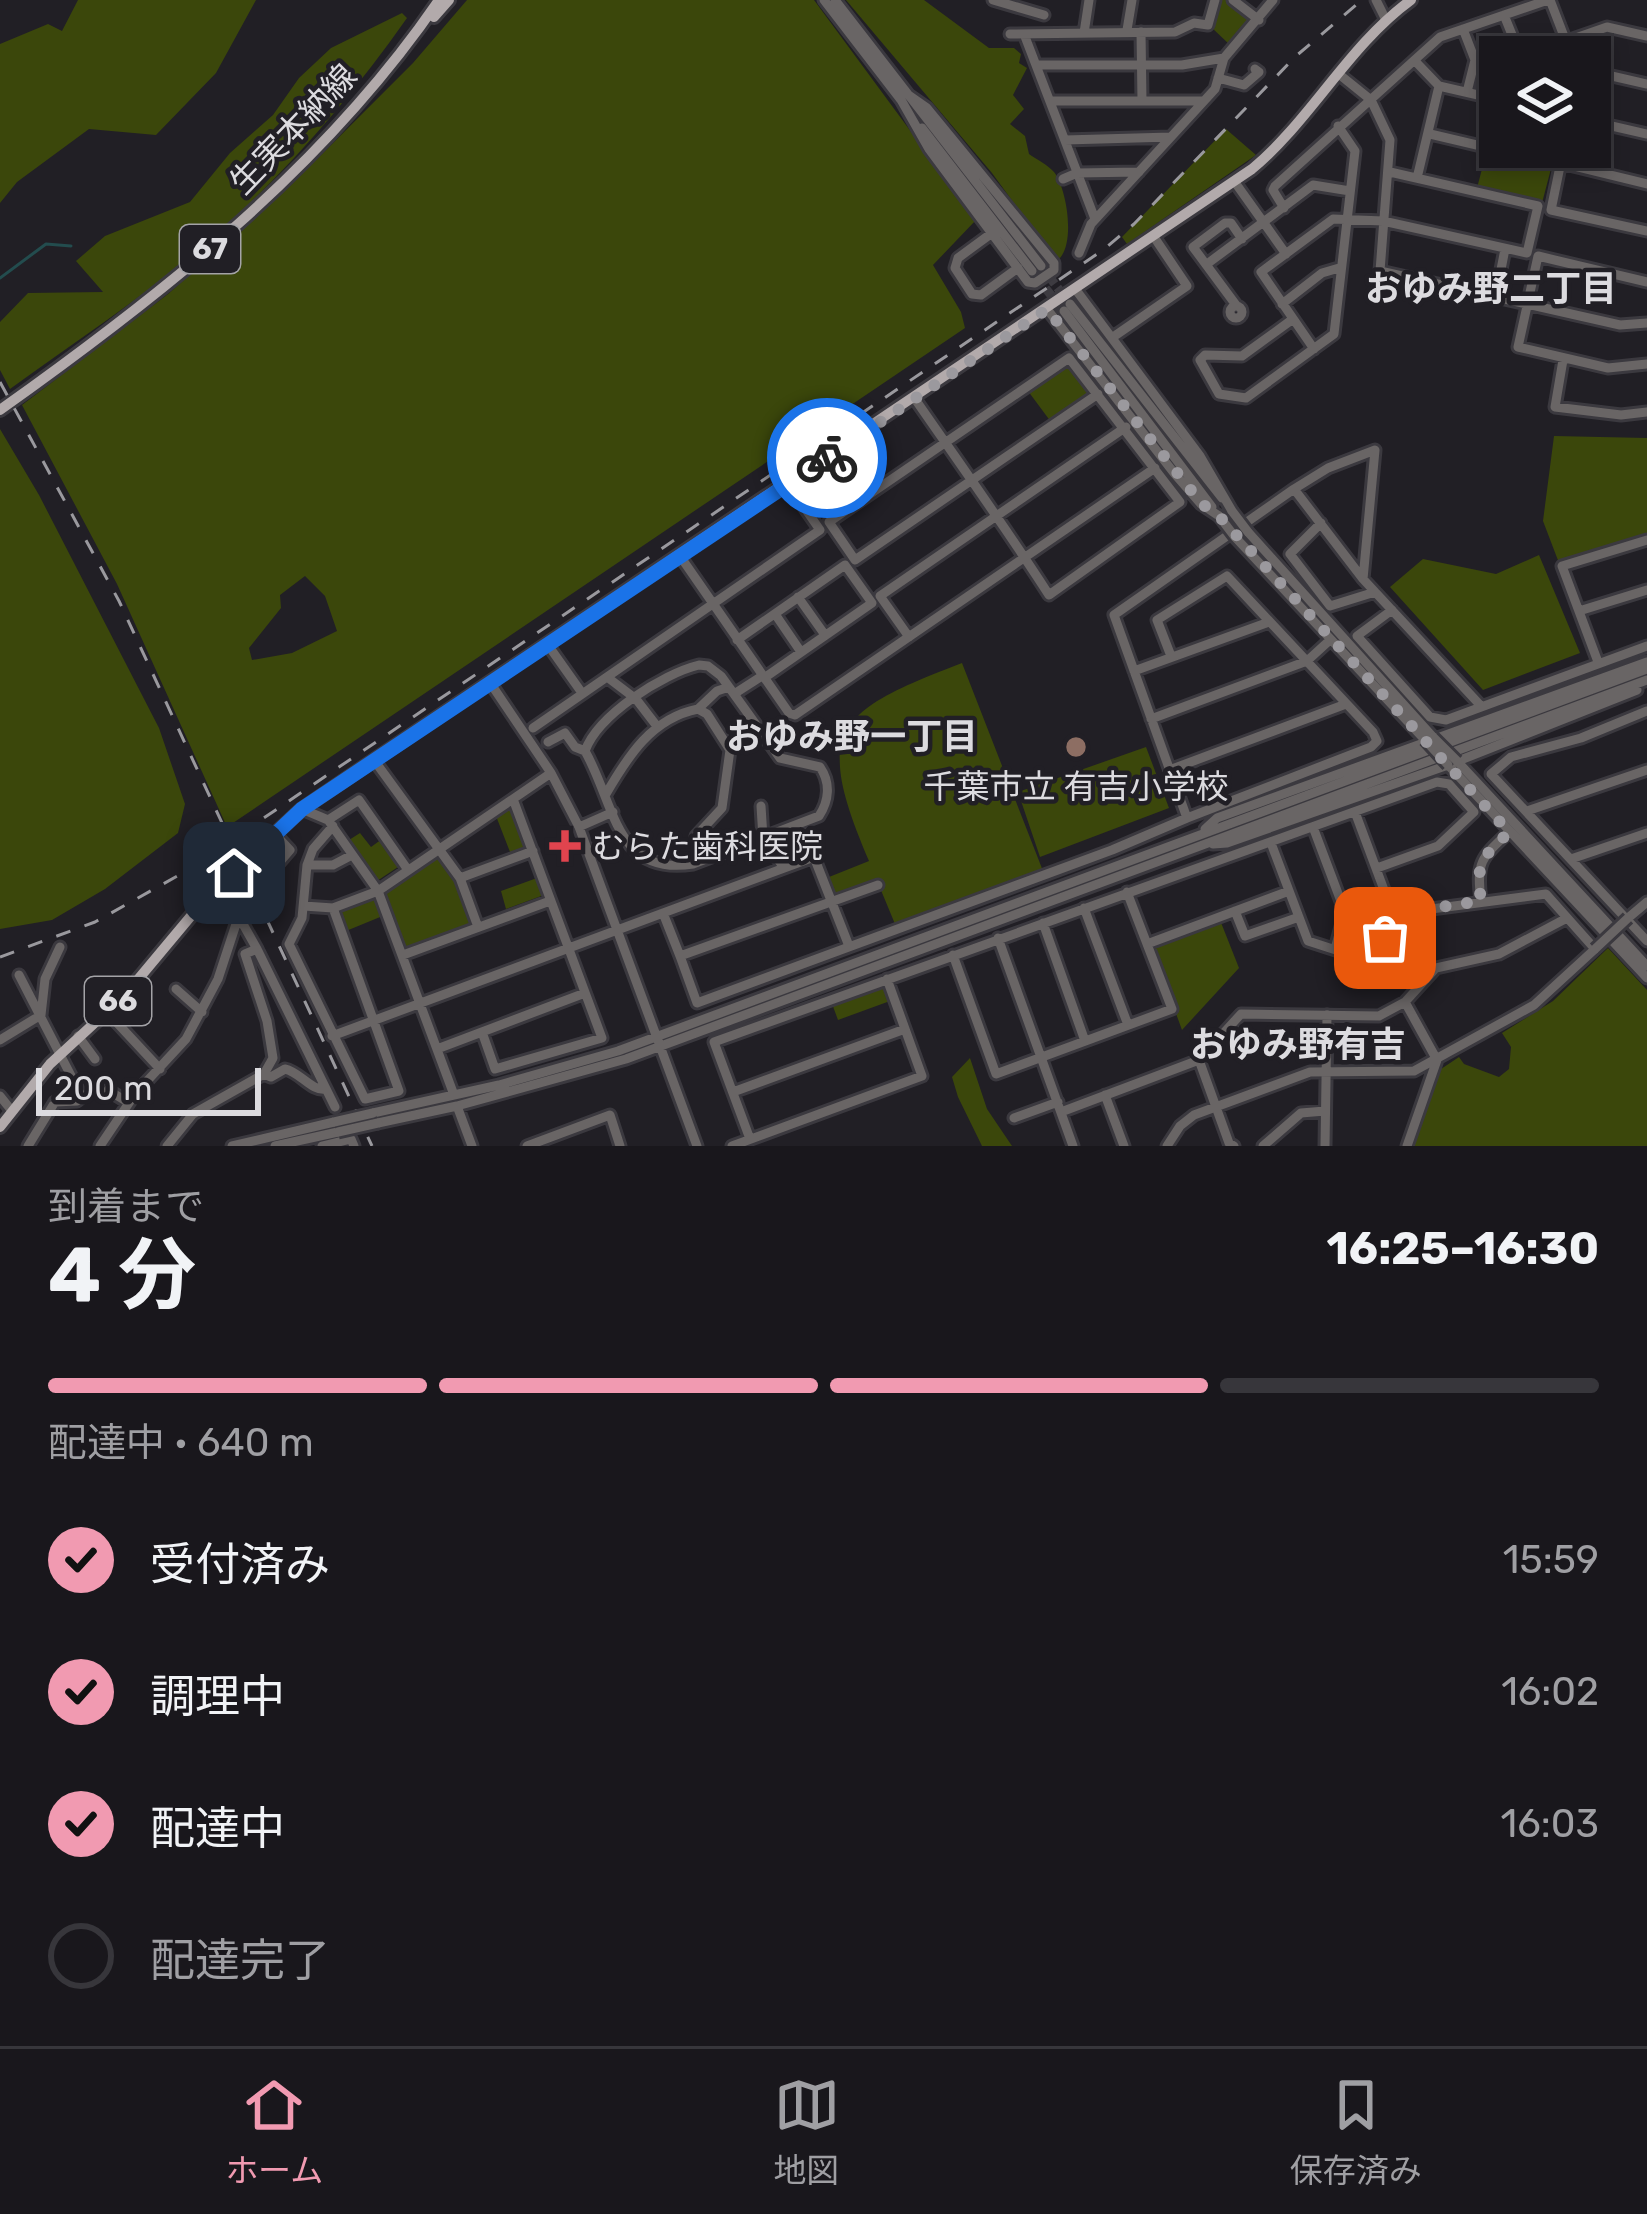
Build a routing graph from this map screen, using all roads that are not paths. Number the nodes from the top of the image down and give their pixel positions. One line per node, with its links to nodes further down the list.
1 (439, 0): 31 (main road, 生実本納線 / 67)
2 (449, 0): 31 (main road, 生実本納線 / 67)
3 (824, 0): 43 (street)
4 (835, 0): 43 (street)
5 (994, 0): 15 (street)
6 (1048, 0): 15 (street)
7 (1089, 0): 23 (street)
8 (1132, 0): 20 (street)
9 (1216, 0): 21 (street)
10 (1233, 0): 17 (street)
11 (1274, 0): 17 (street)
12 (1376, 0): 18 (street)
13 (1411, 0): 18 (main road, 66)
14 (1549, 0): 16 (street); 27 (street)
15 (1044, 15): 22 (street)
16 (1504, 15): 19 (street); 26 (street)
17 (1259, 20): 30 (street)
18 (1386, 20): 36 (main road, 66)
19 (1463, 29): 32 (street); 41 (street)
20 (1126, 30): 21 (street); 23 (street)
21 (1141, 32): 33 (street)
22 (1046, 33): 23 (street); 25 (street)
23 (1084, 33)
24 (1010, 34): 25 (street)
25 (1024, 34): 34 (street)
26 (1512, 36)
27 (1563, 36)
28 (1584, 36): 29 (street)
29 (1647, 36)
30 (1224, 58): 33 (street); 38 (street)
31 (395, 59): 98 (main road, 生実本納線 / 67)
32 (1415, 61): 40 (street); 44 (street)
33 (1142, 64): 34 (street); 46 (street)
34 (1036, 65): 45 (street)
35 (1255, 69): 38 (street)
36 (1340, 75): 44 (street); 63 (main road, 66)
37 (1611, 76): 39 (street)
38 (1218, 78): 47 (street)
39 (1647, 84)
40 (1438, 86): 41 (street); 50 (street)
41 (1467, 92): 42 (street)
42 (1479, 95)
43 (904, 96): 73 (street); 80 (street); 82 (street)
44 (1371, 100): 48 (street); 59 (street)
45 (1050, 101): 46 (street); 53 (street)
46 (1142, 101): 47 (street)
47 (1204, 101): 52 (street)
48 (1338, 126): 55 (street); 66 (street)
49 (1611, 126): 51 (street)
50 (1430, 134): 54 (street); 62 (street)
51 (1647, 134)
52 (1171, 137): 53 (street); 58 (street)
53 (1065, 140): 60 (street)
54 (1479, 146)
55 (1303, 161): 65 (street); 67 (street)
56 (1560, 168): 72 (street)
57 (1581, 168): 64 (street)
58 (1138, 172): 60 (street); 69 (street)
59 (1390, 172): 62 (street); 70 (street)
60 (1077, 173): 61 (street); 69 (street)
61 (1063, 178)
62 (1417, 178): 76 (street)
63 (1234, 181): 71 (street); 74 (main road, 66)
64 (1647, 184)
65 (1313, 185): 66 (street); 67 (street)
66 (1349, 191): 68 (street)
67 (1284, 208): 71 (street)
68 (1345, 218): 70 (street); 78 (street); 81 (street)
69 (1095, 219): 77 (street)
70 (1383, 221): 76 (street); 85 (street)
71 (1264, 223): 75 (street); 78 (street)
72 (1647, 231)
73 (992, 233): 80 (street); 80 (street)
74 (1154, 237): 84 (main road, 66); 92 (street)
75 (1242, 239): 79 (street); 79 (street)
76 (1504, 249): 85 (street)
77 (1079, 253)
78 (1286, 254): 86 (street)
79 (1207, 264): 88 (street)
80 (1018, 268)
81 (1339, 268): 86 (street); 93 (street)
82 (1037, 269)
83 (1647, 282): 87 (street)
84 (1076, 290): 89 (main road, 66); 106 (street)
85 (1496, 295): 87 (street)
86 (1282, 304): 90 (street)
87 (1528, 304): 91 (street); 94 (street)
88 (1236, 305)
89 (1047, 309): 97 (main road, 66); 107 (street)
90 (1292, 319): 93 (street); 93 (street)
91 (1647, 323)
92 (1116, 335)
93 (1314, 349)
94 (1563, 360): 95 (street); 99 (street)
95 (1647, 364)
96 (1098, 394): 100 (street); 101 (street); 103 (street)
97 (915, 399): 101 (street); 104 (main road, 66)
98 (0, 410)
99 (1647, 412)
100 (1126, 428): 102 (street); 108 (street)
101 (945, 443): 103 (street); 103 (street)
102 (1155, 468): 112 (street); 112 (street)
103 (970, 481): 108 (street)
104 (788, 484): 111 (main road, 66); 117 (street)
105 (1294, 489): 109 (street); 113 (street); 133 (street)
106 (1232, 512): 107 (street); 148 (street, bridge)
107 (1219, 516): 125 (street, bridge)
108 (997, 517): 112 (street); 123 (street)
109 (1321, 523): 113 (street); 115 (street)
110 (1647, 540): 119 (street)
111 (680, 556): 117 (street); 126 (main road, 66)
112 (1026, 560): 123 (street)
113 (1363, 579): 115 (street)
114 (1647, 590): 119 (street)
115 (1376, 592): 118 (street)
116 (799, 597): 120 (street); 122 (street); 122 (street)
117 (712, 603): 124 (street); 134 (street)
118 (1392, 610): 142 (street); 142 (street)
119 (1579, 611): 131 (street)
120 (775, 614): 124 (street); 128 (street)
121 (1269, 622): 129 (street); 129 (street); 130 (street)
122 (825, 635): 128 (street)
123 (909, 638): 135 (street)
124 (737, 640): 135 (street)
125 (1330, 640): 130 (street); 148 (street)
126 (548, 645): 137 (main road, 66); 139 (street)
127 (1647, 646): 131 (street)
128 (801, 652): 135 (street)
129 (1171, 656): 133 (street)
130 (1307, 661): 141 (street); 145 (street)
131 (1598, 662): 142 (street)
132 (1647, 665): 148 (street); 171 (street)
133 (1134, 671): 145 (street)
134 (607, 677): 139 (street); 140 (street)
135 (763, 677): 138 (street)
136 (1647, 683): 152 (street); 171 (street)
137 (491, 684): 151 (main road, 66); 155 (street)
138 (731, 691): 140 (street); 143 (street); 170 (street)
139 (582, 693): 147 (street)
140 (636, 698): 146 (street); 150 (street)
141 (1346, 704): 153 (street); 163 (street)
142 (1481, 706)
143 (698, 709): 146 (street); 176 (street)
144 (1647, 711): 160 (street)
145 (1151, 719): 153 (street)
146 (656, 725): 156 (street)
147 (532, 728)
148 (1429, 739): 152 (street, bridge); 171 (street)
149 (548, 742): 150 (street)
150 (585, 752): 156 (street)
151 (374, 760): 159 (main road, 66); 173 (street)
152 (1452, 763): 168 (street); 171 (street); 220 (street)
153 (1172, 769): 163 (street)
154 (1647, 770): 160 (street)
155 (551, 773): 157 (street); 165 (street)
156 (606, 794): 161 (street)
157 (513, 799): 173 (street); 174 (street)
158 (761, 806): 170 (street)
159 (302, 809): 164 (street); 167 (main road, 66)
160 (1527, 811): 177 (street)
161 (613, 812): 165 (street); 176 (street)
162 (1355, 812): 166 (street); 181 (street); 181 (street)
163 (1187, 818): 211 (street)
164 (330, 823): 175 (street); 179 (street); 182 (street)
165 (579, 827): 207 (street)
166 (1313, 827): 172 (street); 215 (street)
167 (274, 832): 178 (main road, 66); 185 (street)
168 (1509, 832): 192 (street); 222 (street)
169 (1647, 833): 177 (street)
170 (763, 838): 176 (street); 180 (street)
171 (1204, 838): 241 (street)
172 (1271, 843): 188 (street); 189 (street)
173 (439, 850): 182 (street); 183 (street)
174 (533, 851): 183 (street); 191 (street)
175 (352, 855): 179 (street); 187 (street)
176 (704, 859)
177 (1571, 860): 204 (street)
178 (242, 865): 184 (main road, 66); 185 (street)
179 (307, 865): 195 (street)
180 (784, 868): 194 (street); 199 (street)
181 (1377, 868): 200 (street)
182 (407, 870): 187 (street)
183 (460, 878): 206 (street)
184 (221, 885): 202 (street); 228 (main road, 66)
185 (260, 885): 190 (street)
186 (878, 885): 194 (street)
187 (378, 891): 196 (street); 217 (street)
188 (1289, 891): 198 (street); 201 (street)
189 (1127, 892): 197 (street); 210 (street)
190 (267, 900)
191 (550, 901): 206 (street); 214 (street)
192 (1481, 901): 200 (street); 203 (street)
193 (1647, 902): 204 (street)
194 (832, 903): 211 (street); 219 (street)
195 (304, 906): 196 (street); 238 (street)
196 (333, 908): 232 (street)
197 (1084, 908): 205 (street); 233 (street)
198 (1235, 911): 201 (street); 210 (street)
199 (663, 913): 207 (street); 219 (street)
200 (1394, 914): 215 (street)
201 (1299, 917): 215 (street)
202 (238, 918): 213 (street); 229 (street)
203 (1567, 918): 216 (street); 226 (street)
204 (1628, 918): 209 (street); 216 (street, bridge)
205 (1042, 922): 208 (street); 240 (street)
206 (478, 927): 217 (street)
207 (617, 932): 214 (street); 241 (street)
208 (998, 938): 218 (street); 245 (street)
209 (1647, 941)
210 (1147, 944): 233 (street)
211 (849, 946): 219 (street)
212 (60, 947): 230 (street)
213 (257, 949): 251 (street); 252 (street)
214 (569, 949): 225 (street); 227 (street)
215 (1335, 949)
216 (1595, 949): 248 (street)
217 (403, 955): 227 (street)
218 (953, 955): 223 (street); 245 (street)
219 (680, 956)
220 (1647, 966)
221 (19, 975): 230 (street)
222 (1647, 978)
223 (887, 979): 234 (street); 254 (street)
224 (176, 989): 229 (street)
225 (585, 993): 236 (street); 236 (street)
226 (1405, 1002): 231 (street); 248 (street)
227 (421, 1003): 232 (street); 243 (street)
228 (106, 1011): 237 (main road, 66); 249 (street)
229 (202, 1012): 249 (street)
230 (41, 1015): 235 (street); 244 (street)
231 (1327, 1015): 247 (street); 250 (street)
232 (375, 1020): 238 (street); 238 (street)
233 (1128, 1025): 240 (street)
234 (904, 1028): 254 (street); 269 (street)
235 (13, 1032): 239 (street); 242 (street)
236 (482, 1032): 243 (street)
237 (78, 1036): 244 (main road, 66); 246 (street)
238 (332, 1036)
239 (0, 1040)
240 (1085, 1041): 245 (street)
241 (657, 1042): 257 (street); 282 (street)
242 (20, 1045)
243 (437, 1049): 257 (street)
244 (59, 1054): 262 (main road, 66); 272 (street)
245 (1041, 1058): 261 (street)
246 (95, 1059)
247 (1199, 1060): 255 (street); 259 (street)
248 (1437, 1060): 250 (street); 288 (street)
249 (160, 1069): 258 (street)
250 (1326, 1072): 259 (street); 263 (street)
251 (264, 1074): 252 (street); 274 (street)
252 (326, 1089): 260 (street)
253 (108, 1090): 258 (street)
254 (733, 1092): 269 (street)
255 (1106, 1095): 261 (street); 284 (street)
256 (0, 1096): 262 (street)
257 (456, 1101): 267 (street, bridge); 279 (street)
258 (129, 1103): 264 (street)
259 (1216, 1106): 271 (street); 285 (street)
260 (334, 1107)
261 (1059, 1107): 265 (street); 270 (street)
262 (12, 1112): 266 (main road, 66)
263 (1325, 1112): 286 (street); 287 (street)
264 (119, 1118): 268 (street); 273 (street)
265 (1014, 1118)
266 (0, 1127)
267 (336, 1127): 275 (street); 276 (street)
268 (134, 1128)
269 (750, 1139): 283 (street)
270 (1071, 1145)
271 (1230, 1145)
272 (28, 1146)
273 (102, 1146)
274 (167, 1146)
275 (232, 1146)
276 (275, 1146)
277 (322, 1146): 278 (street)
278 (354, 1146)
279 (472, 1146)
280 (527, 1146): 281 (street)
281 (620, 1146)
282 (697, 1146)
283 (732, 1146)
284 (1124, 1146)
285 (1167, 1146)
286 (1263, 1146)
287 (1325, 1146)
288 (1408, 1146)

